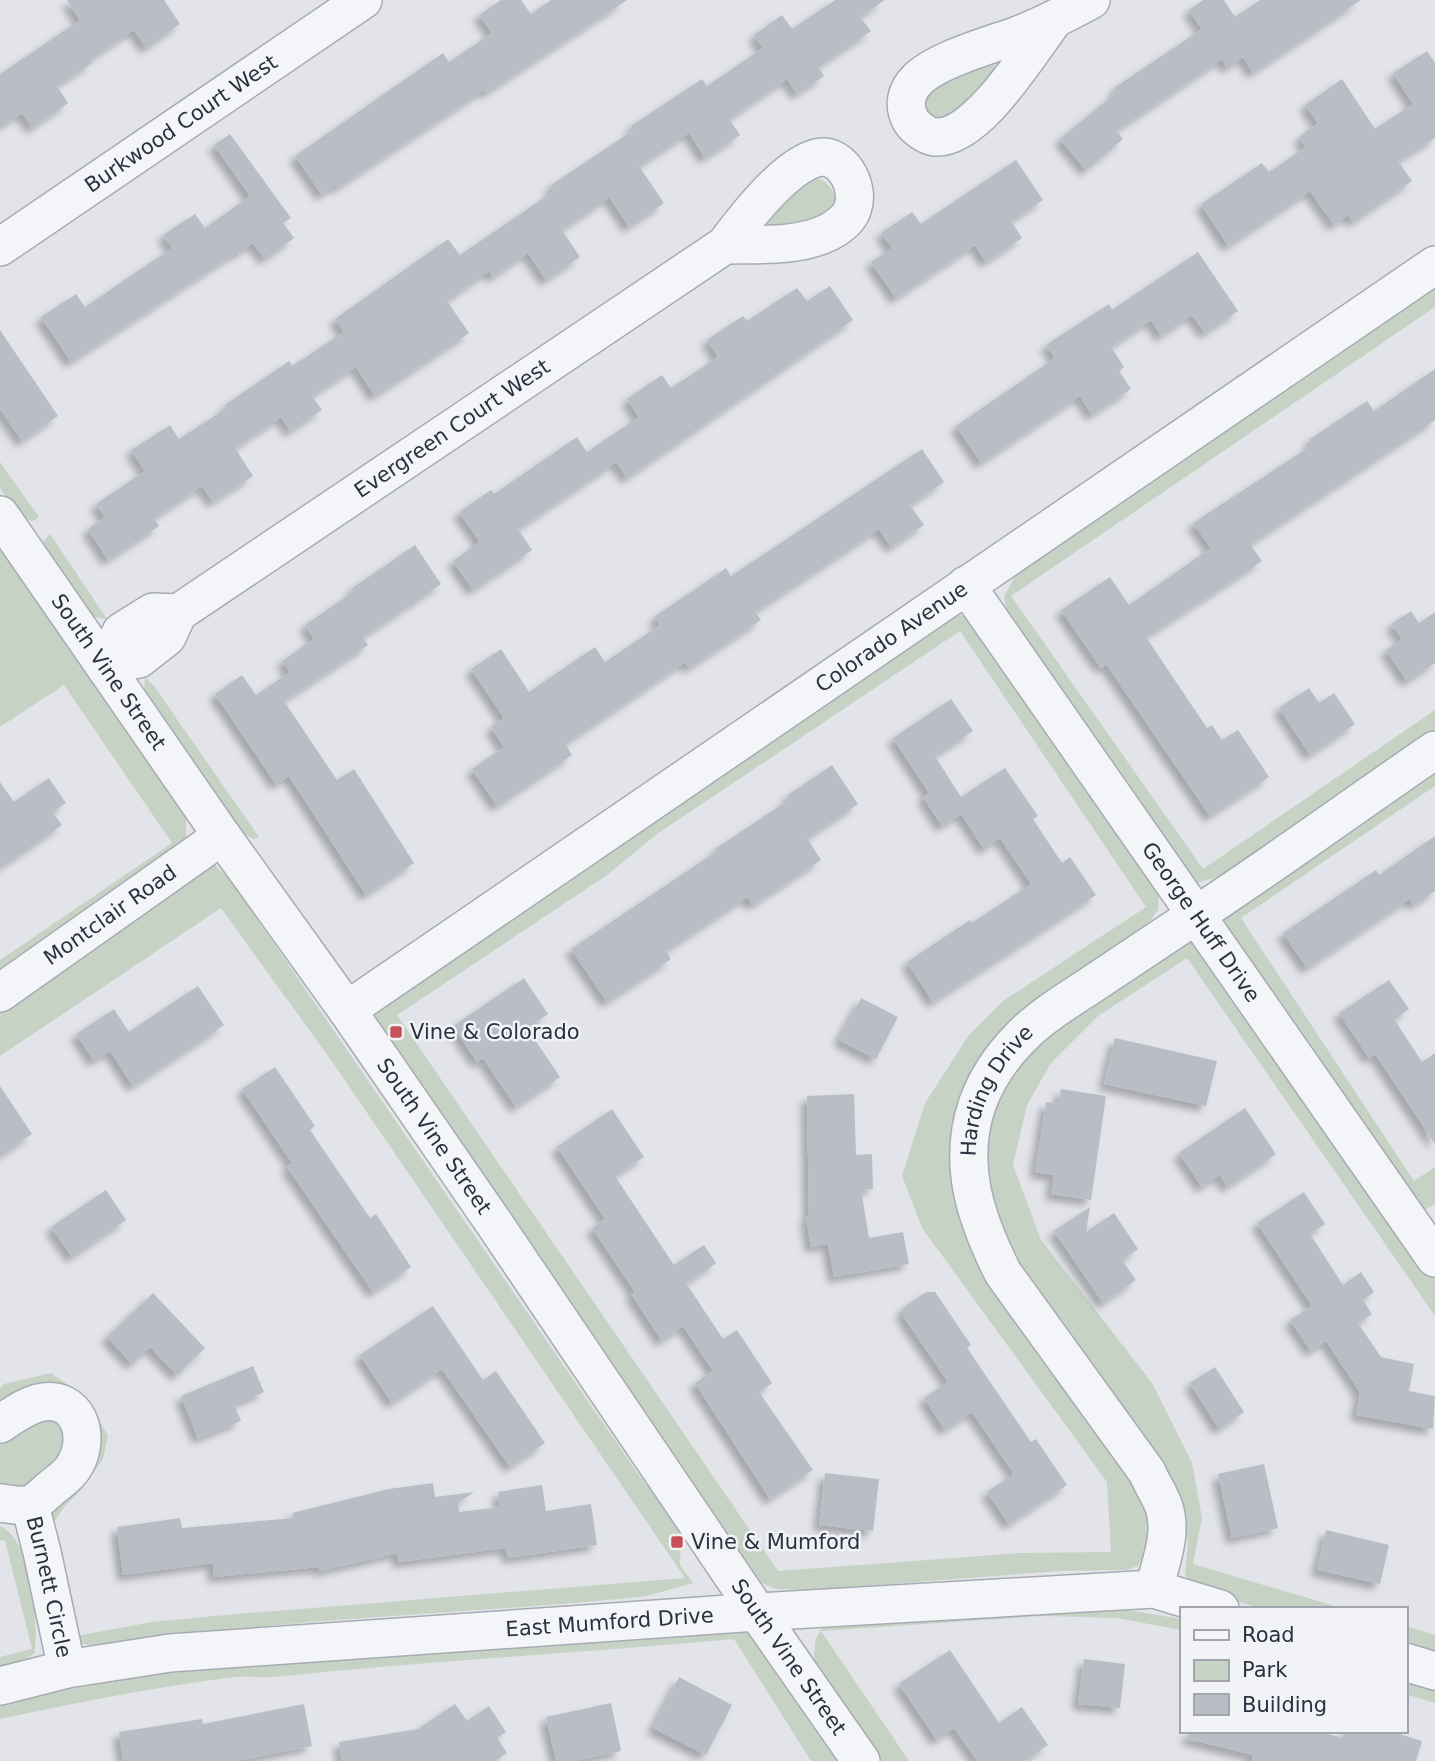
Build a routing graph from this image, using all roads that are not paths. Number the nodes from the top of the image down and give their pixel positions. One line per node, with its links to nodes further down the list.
1 (363, 0): 5 (street, Burkwood Court West)
2 (1091, 0): 3 (street)
3 (1053, 20)
4 (725, 245): 9 (street, Evergreen Court West)
5 (0, 247)
6 (1435, 265): 8 (street, Colorado Avenue)
7 (0, 514): 9 (street, South Vine Street)
8 (966, 585): 12 (street, George Huff Drive); 14 (street, Colorado Avenue)
9 (105, 666): 11 (street, South Vine Street)
10 (1435, 750): 12 (street, Harding Drive)
11 (222, 836): 13 (street, Montclair Road); 14 (street, South Vine Street)
12 (1196, 915): 15 (street, George Huff Drive); 18 (street, Harding Drive)
13 (0, 993)
14 (347, 1010): 20 (street, South Vine Street)
15 (1429, 1236)
16 (0, 1424): 17 (street, Burnett Circle)
17 (15, 1504): 22 (street, Burnett Circle)
18 (1154, 1590): 19 (street, East Mumford Drive); 20 (street, East Mumford Drive)
19 (1213, 1607)
20 (757, 1612): 22 (street, East Mumford Drive); 25 (street, South Vine Street)
21 (1407, 1663): 23 (street)
22 (67, 1669): 24 (street, East Mumford Drive)
23 (1435, 1671)
24 (0, 1686)
25 (861, 1761)

